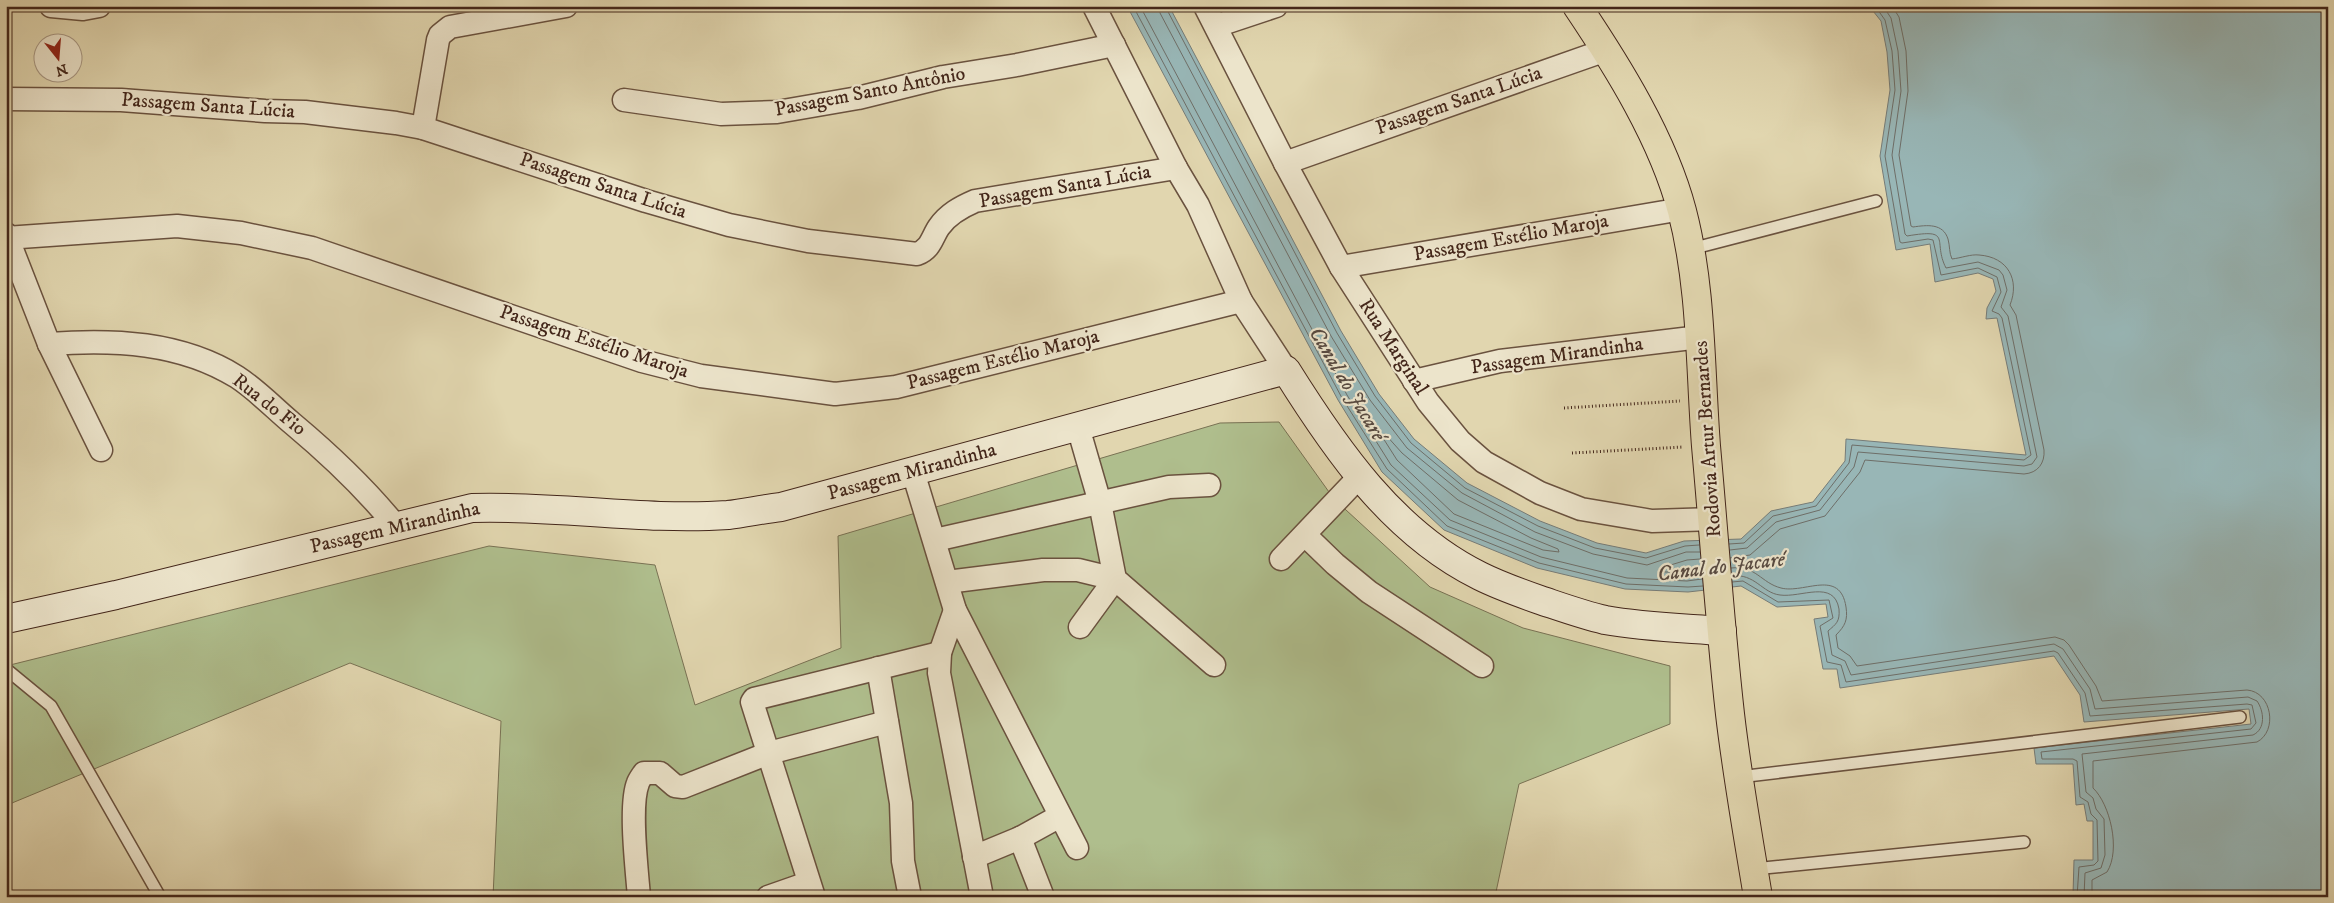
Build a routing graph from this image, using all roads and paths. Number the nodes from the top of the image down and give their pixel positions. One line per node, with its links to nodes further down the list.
1 (51, 6): 2 (street)
2 (99, 6)
3 (566, 6): 13 (street)
4 (1094, 6): 9 (street)
5 (1205, 6): 8 (street, Rua Marginal)
6 (1276, 6): 8 (street)
7 (1577, 6): 10 (main road, Rodovia Artur Bernardes)
8 (1216, 26): 14 (street, Rua Marginal)
9 (1114, 45): 12 (street, Passagem Santo Antônio); 15 (street)
10 (1606, 50): 14 (street, Passagem Santa Lúcia); 17 (main road, Rodovia Artur Bernardes)
11 (6, 99): 13 (street, Passagem Santa Lúcia)
12 (624, 100)
13 (423, 128): 15 (street, Passagem Santa Lúcia)
14 (1285, 163): 20 (street, Rua Marginal)
15 (1176, 168): 21 (street)
16 (1876, 201): 19 (lane)
17 (1682, 209): 19 (main road, Rodovia Artur Bernardes); 20 (street, Passagem Estélio Maroja)
18 (7, 237): 21 (street, Passagem Estélio Maroja); 23 (street)
19 (1691, 249): 22 (main road, Rodovia Artur Bernardes)
20 (1341, 267): 25 (street, Rua Marginal)
21 (1241, 301): 24 (street)
22 (1700, 337): 25 (street, Passagem Mirandinha); 26 (main road, Rodovia Artur Bernardes)
23 (49, 344): 30 (street); 37 (street, Rua do Fio)
24 (1286, 370): 28 (street, Passagem Mirandinha); 33 (street)
25 (1414, 381): 36 (street, Rua Marginal)
26 (1704, 399): 27 (path); 29 (main road, Rodovia Artur Bernardes)
27 (1564, 408)
28 (1078, 427): 32 (street, Passagem Mirandinha); 35 (street)
29 (1706, 445): 31 (path); 36 (main road, Rodovia Artur Bernardes)
30 (101, 450)
31 (1572, 453)
32 (914, 472): 37 (street, Passagem Mirandinha); 39 (street)
33 (1359, 476): 38 (street); 45 (street)
34 (1209, 485): 35 (street)
35 (1100, 503): 39 (street); 41 (street)
36 (1714, 524): 45 (main road, Rodovia Artur Bernardes)
37 (395, 525): 44 (street, Passagem Mirandinha)
38 (1304, 535): 40 (street); 49 (street)
39 (935, 540): 42 (street)
40 (1282, 559)
41 (1115, 579): 42 (street); 46 (street); 48 (street)
42 (947, 582): 43 (street)
43 (955, 610): 47 (street); 56 (street)
44 (6, 619)
45 (1721, 622): 55 (main road, Rodovia Artur Bernardes)
46 (1080, 626)
47 (940, 652): 50 (street); 60 (street)
48 (1214, 665)
49 (1482, 666)
50 (878, 668): 53 (street); 54 (street)
51 (6, 669): 63 (lane)
52 (2240, 717): 55 (lane)
53 (887, 722): 54 (street); 66 (street)
54 (769, 753): 62 (street); 64 (street)
55 (1739, 777): 61 (main road, Rodovia Artur Bernardes)
56 (1060, 816): 57 (street); 59 (street)
57 (1020, 838): 60 (street); 68 (street)
58 (2024, 842): 61 (lane)
59 (1077, 848)
60 (974, 857): 67 (street)
61 (1754, 869): 69 (main road, Rodovia Artur Bernardes)
62 (811, 890): 65 (street)
63 (160, 897)
64 (639, 897)
65 (768, 897)
66 (910, 897)
67 (982, 897)
68 (1043, 897)
69 (1758, 897)

